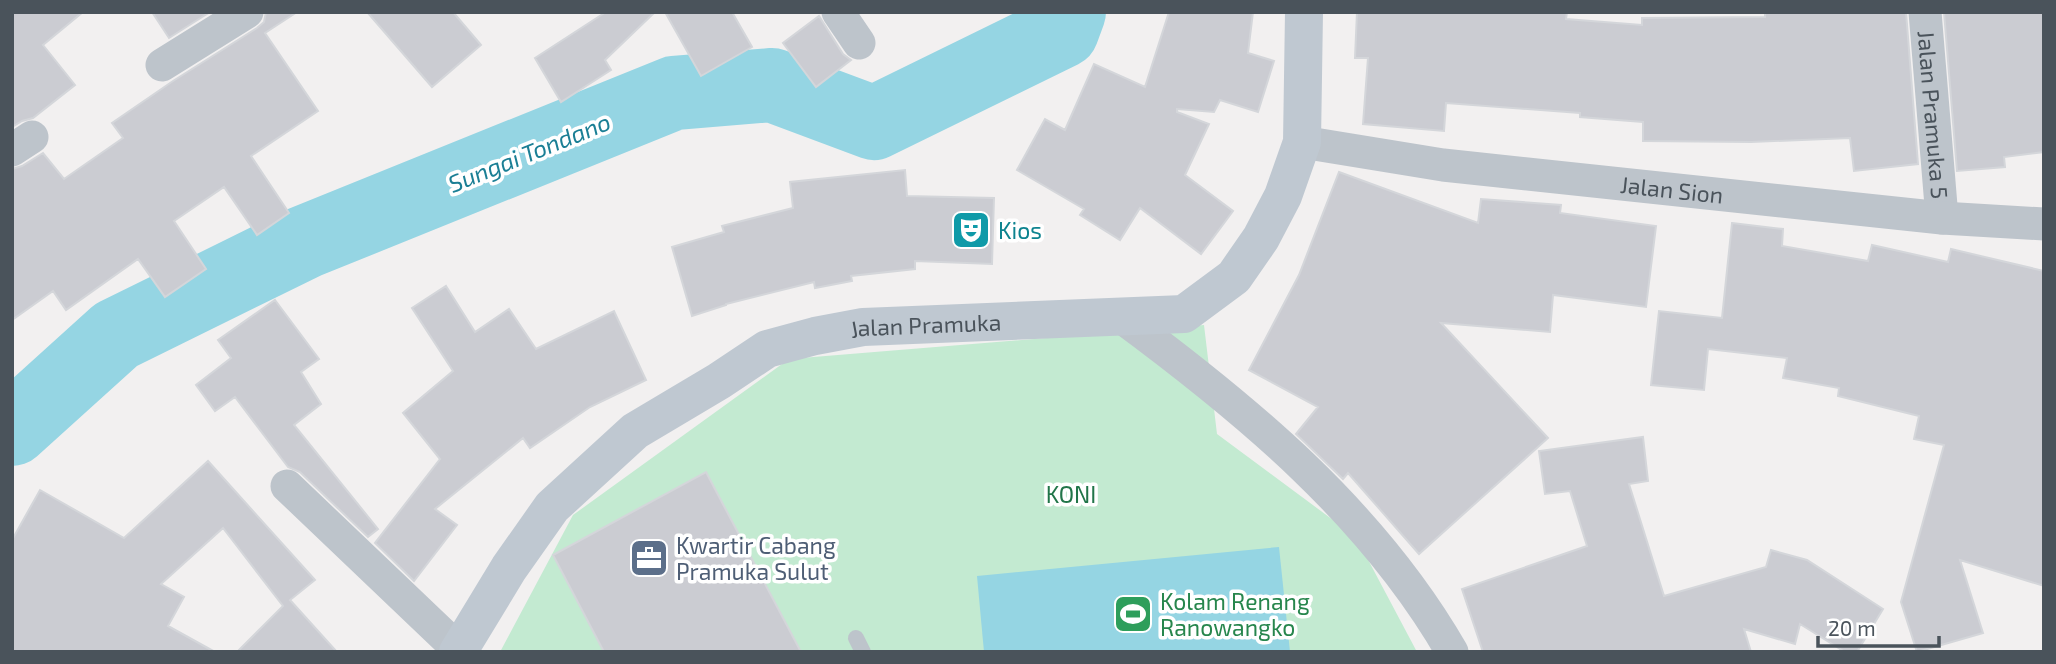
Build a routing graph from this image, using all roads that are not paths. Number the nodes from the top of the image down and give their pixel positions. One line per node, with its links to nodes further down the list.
1 (247, 12): 6 (street)
2 (838, 12): 5 (street)
3 (1304, 12): 7 (street, Jalan Pramuka)
4 (1925, 12): 8 (street, Jalan Pramuka 5)
5 (859, 43)
6 (162, 65)
7 (1302, 142): 8 (street, Jalan Sion); 10 (street, Jalan Pramuka)
8 (1942, 218): 9 (street, Jalan Sion)
9 (2044, 224)
10 (1120, 316): 12 (street, Jalan Pramuka); 13 (street)
11 (287, 486): 12 (street)
12 (459, 651)
13 (1452, 652)

